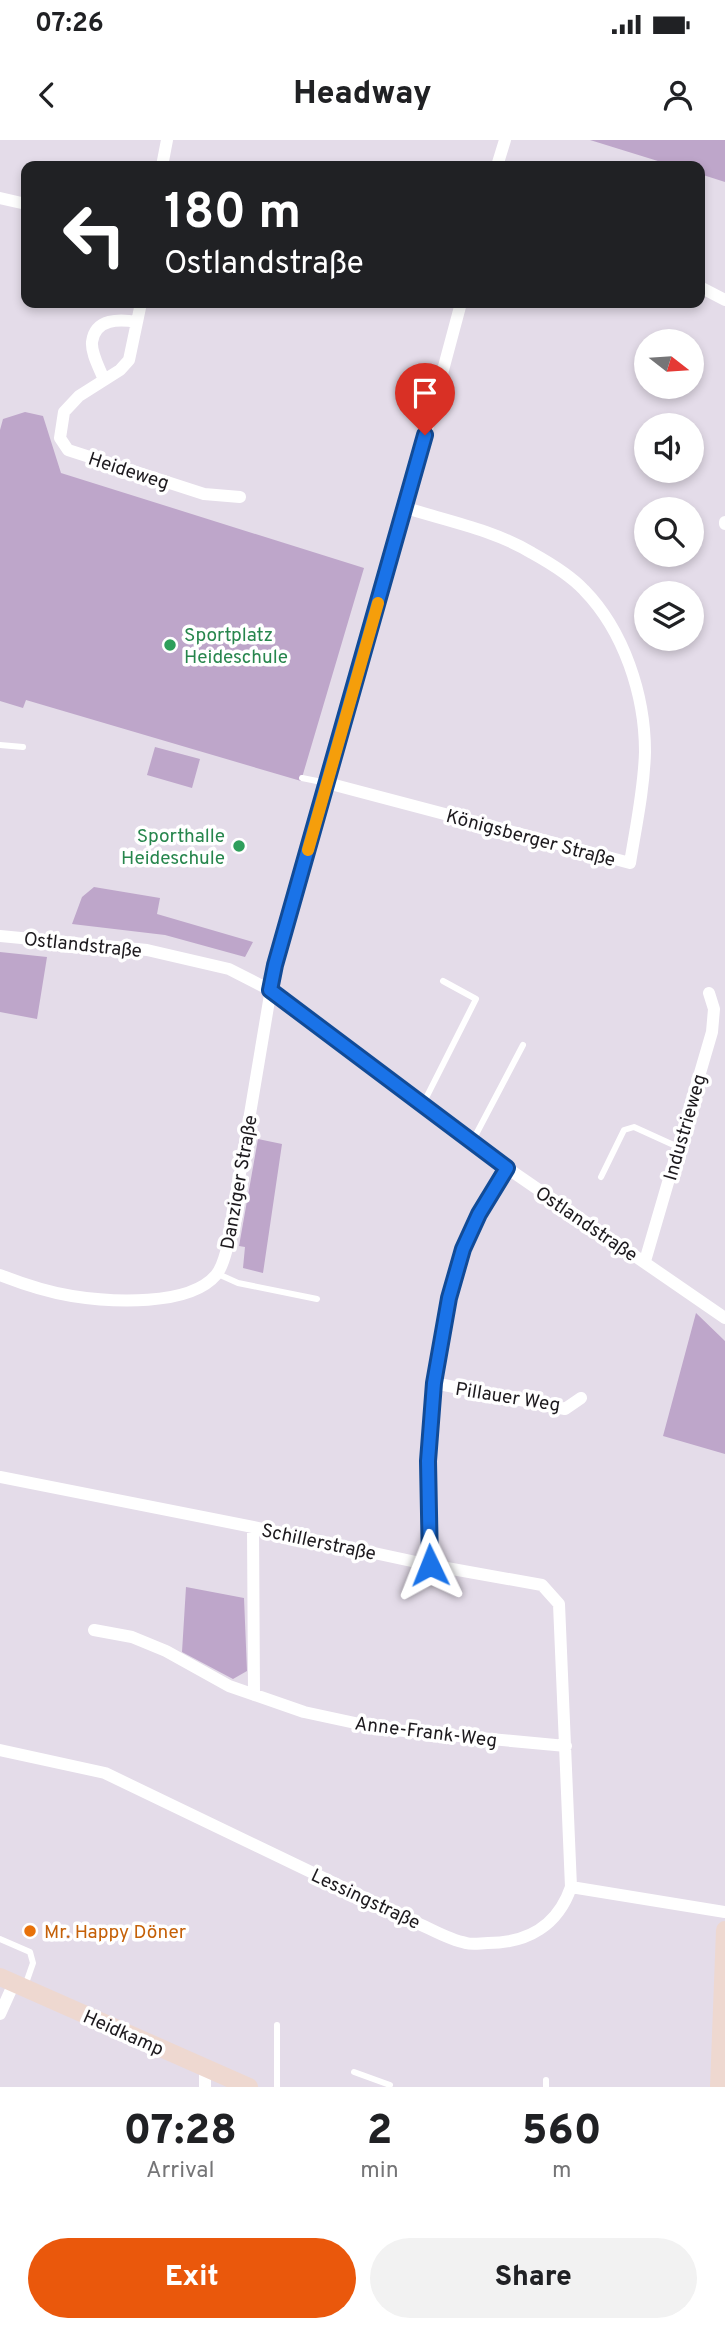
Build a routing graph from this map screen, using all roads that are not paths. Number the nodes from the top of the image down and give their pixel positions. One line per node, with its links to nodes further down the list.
1 (167, 140): 3 (street)
2 (505, 140): 4 (street)
3 (163, 161)
4 (499, 161)
5 (0, 198): 6 (street)
6 (21, 203)
7 (705, 290): 8 (street)
8 (725, 300)
9 (140, 308): 11 (street, Heideweg)
10 (460, 308): 14 (street, Danziger Straße)
11 (138, 322): 12 (street, Heideweg); 12 (street)
12 (104, 380): 13 (street, Heideweg)
13 (240, 497)
14 (406, 508): 18 (street, Danziger Straße); 18 (street, Königsberger Straße)
15 (0, 745): 16 (lane)
16 (23, 747)
17 (302, 778): 18 (lane)
18 (327, 783): 21 (street, Danziger Straße)
19 (0, 936): 21 (street, Ostlandstraße)
20 (443, 981): 24 (lane)
21 (270, 990): 24 (street, Ostlandstraße); 30 (street, Danziger Straße)
22 (709, 993): 26 (street, Industrieweg)
23 (523, 1045): 25 (lane)
24 (422, 1105): 25 (street, Ostlandstraße)
25 (472, 1142): 27 (street, Ostlandstraße)
26 (678, 1147): 28 (lane); 29 (street, Industrieweg)
27 (507, 1168): 29 (street, Ostlandstraße); 34 (street)
28 (601, 1177)
29 (645, 1261): 33 (street, Ostlandstraße)
30 (217, 1274): 31 (street, Danziger Straße); 32 (lane)
31 (0, 1275)
32 (317, 1299)
33 (725, 1318)
34 (434, 1383): 35 (street, Pillauer Weg); 38 (street)
35 (581, 1398)
36 (0, 1477): 37 (street, Schillerstraße)
37 (253, 1527): 38 (street, Schillerstraße); 40 (street)
38 (430, 1565): 41 (street, Schillerstraße)
39 (94, 1630): 40 (street, Anne-Frank-Weg)
40 (254, 1695): 41 (street, Anne-Frank-Weg)
41 (566, 1746): 43 (street, Schillerstraße)
42 (0, 1750): 43 (street, Lessingstraße)
43 (571, 1886): 44 (street)
44 (725, 1912)
45 (725, 1930): 56 (main road)
46 (0, 1939): 47 (lane)
47 (13, 1983): 48 (street); 50 (main road, Heidkamp)
48 (0, 2014)
49 (277, 2025): 54 (lane)
50 (205, 2068): 52 (street); 53 (main road, Heidkamp)
51 (354, 2072): 55 (lane)
52 (205, 2087)
53 (249, 2087)
54 (277, 2087)
55 (389, 2087)
56 (719, 2087)

